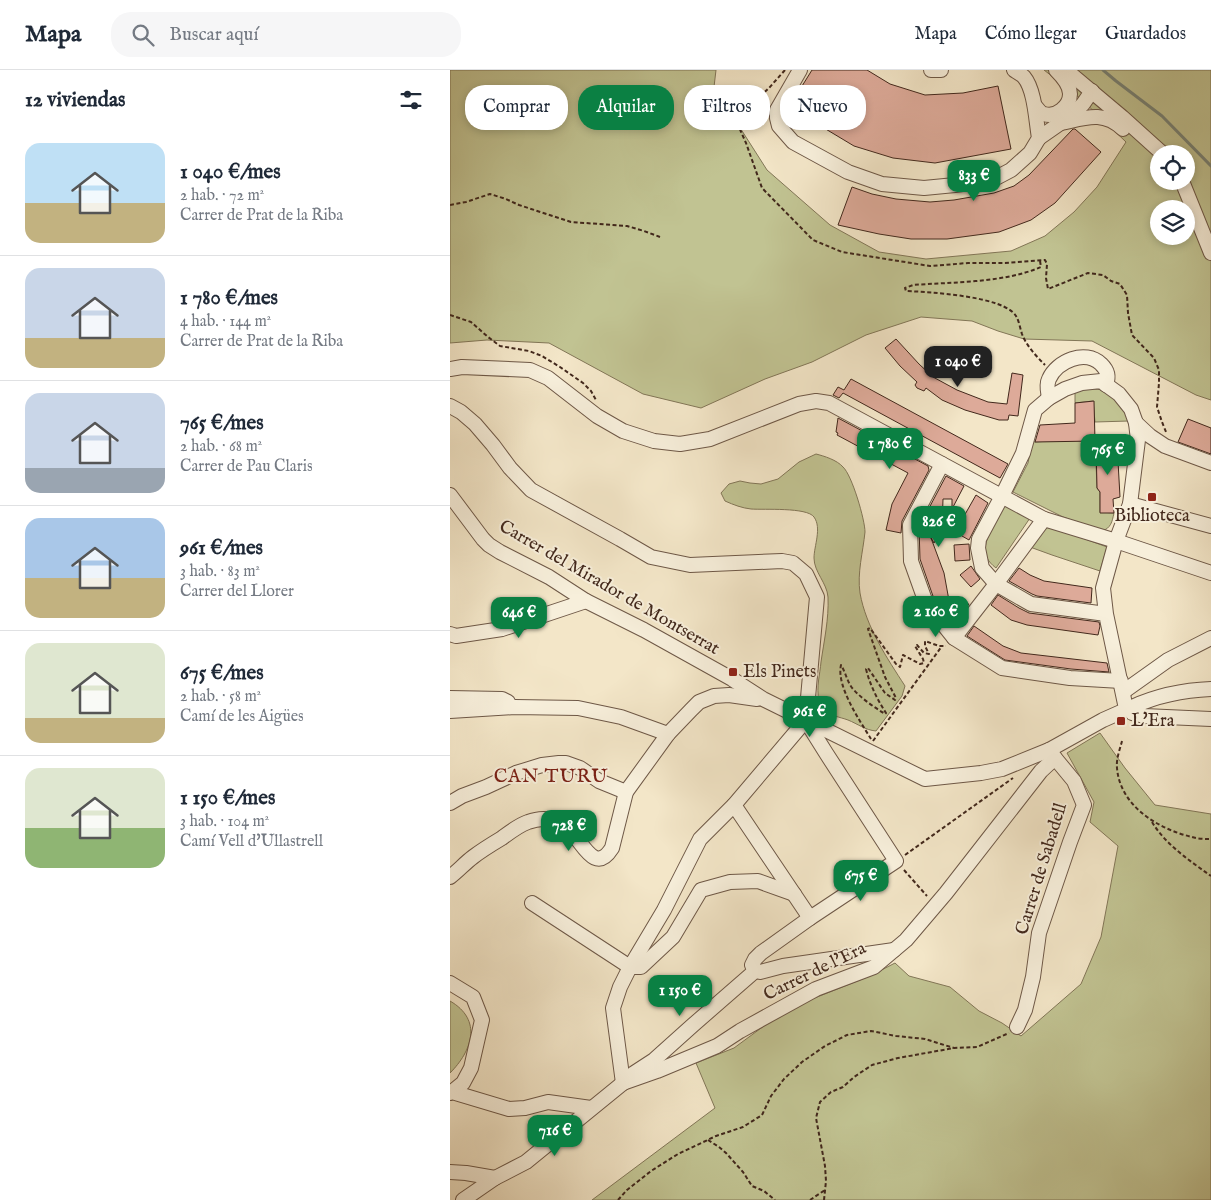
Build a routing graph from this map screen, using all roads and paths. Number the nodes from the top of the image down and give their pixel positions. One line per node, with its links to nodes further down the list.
1 (785, 70): 18 (path)
2 (800, 70): 12 (street)
3 (931, 70): 4 (street)
4 (941, 70)
5 (1014, 70): 10 (street)
6 (1056, 70): 9 (street)
7 (1066, 70): 8 (street)
8 (1091, 91): 9 (street); 11 (street); 13 (street)
9 (1070, 98): 10 (street)
10 (1035, 106): 12 (street)
11 (1061, 123): 12 (street); 13 (street)
12 (1039, 138)
13 (1151, 143)
14 (1186, 190): 17 (street)
15 (450, 205): 16 (path)
16 (660, 237)
17 (1211, 253)
18 (1040, 260): 20 (path); 25 (path)
19 (450, 369): 26 (street)
20 (1052, 375): 21 (street); 22 (street)
21 (1106, 385): 22 (street); 24 (street)
22 (1049, 398): 29 (street)
23 (450, 406): 53 (street)
24 (1136, 423): 25 (street); 30 (street)
25 (1165, 446): 27 (street)
26 (942, 464): 29 (street); 40 (street)
27 (1211, 464)
28 (450, 494): 36 (street, Carrer del Mirador de Montserrat)
29 (1002, 496): 31 (street); 35 (street)
30 (1130, 504): 32 (street); 33 (street)
31 (1044, 519): 33 (street); 35 (street)
32 (1211, 526)
33 (1116, 541): 34 (street); 37 (street)
34 (1211, 573)
35 (996, 584): 37 (street); 40 (street)
36 (586, 601): 38 (street); 44 (street, Carrer del Mirador de Montserrat)
37 (1106, 614): 46 (street)
38 (450, 634)
39 (1211, 638): 46 (street)
40 (951, 642): 41 (path); 46 (street)
41 (942, 646): 45 (path); 47 (path)
42 (1211, 689): 46 (street)
43 (450, 698): 48 (street)
44 (763, 699): 53 (street, Carrer del Mirador de Montserrat); 54 (street)
45 (895, 700): 47 (path); 50 (path)
46 (1126, 701): 52 (street); 58 (street, Carrer del Mirador de Montserrat)
47 (900, 704): 51 (path)
48 (515, 707): 49 (street); 54 (street)
49 (450, 711)
50 (885, 713): 51 (path); 56 (path)
51 (890, 717): 56 (path)
52 (1211, 719)
53 (806, 720): 58 (street, Carrer del Mirador de Montserrat); 62 (street); 65 (street)
54 (668, 734): 60 (street)
55 (1122, 741): 63 (path)
56 (873, 742): 57 (path)
57 (872, 746)
58 (1052, 754): 70 (street, Carrer de l'Era); 76 (street, Carrer de Sabadell)
59 (1019, 773): 65 (path)
60 (626, 792): 61 (street); 67 (street)
61 (450, 803)
62 (734, 805): 68 (street); 73 (street)
63 (1151, 820): 64 (path); 66 (path)
64 (1211, 839)
65 (896, 861): 70 (path); 71 (street)
66 (1211, 876)
67 (450, 877)
68 (794, 894): 71 (street); 73 (street)
69 (532, 903): 73 (street)
70 (936, 906): 72 (street, Carrer de l'Era)
71 (810, 918): 74 (street)
72 (894, 950): 74 (street); 78 (street, Carrer de l'Era)
73 (630, 967): 78 (street)
74 (755, 971): 78 (street)
75 (450, 983): 79 (street)
76 (1017, 1027): 77 (path)
77 (954, 1048): 81 (path); 84 (path)
78 (623, 1084): 80 (street)
79 (451, 1092): 80 (street)
80 (591, 1108): 83 (street)
81 (708, 1140): 86 (path); 87 (path)
82 (450, 1172): 83 (street)
83 (495, 1178): 85 (street)
84 (825, 1190): 88 (path); 89 (path)
85 (463, 1200)
86 (618, 1200)
87 (775, 1200)
88 (810, 1200)
89 (824, 1200)

